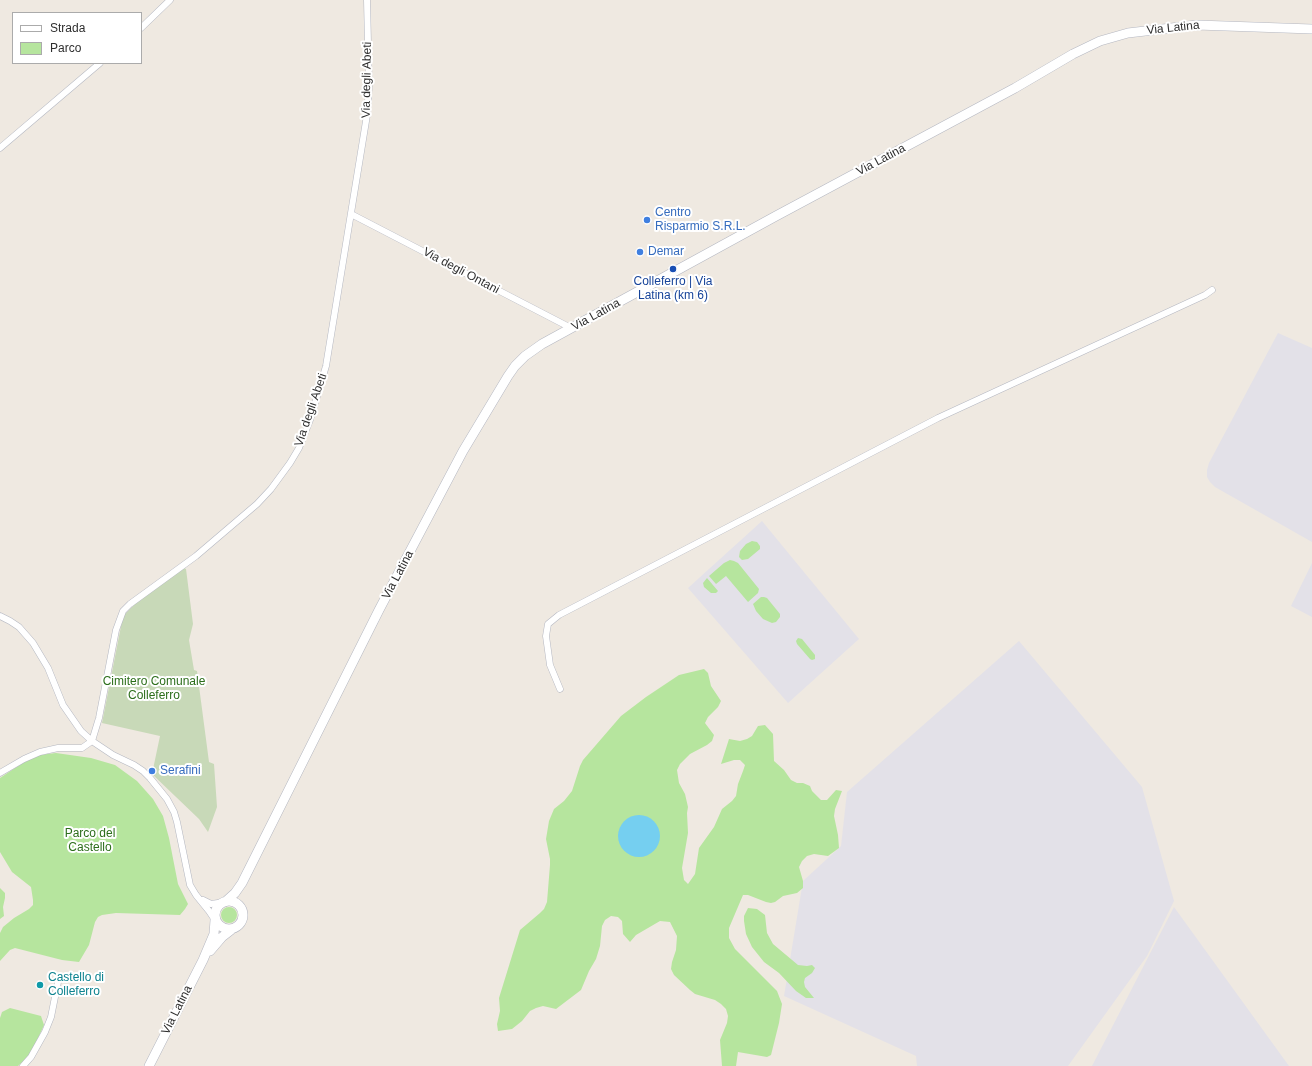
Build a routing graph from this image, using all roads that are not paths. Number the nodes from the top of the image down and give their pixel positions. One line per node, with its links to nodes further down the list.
1 (170, 0): 3 (street)
2 (367, 0): 7 (street, Via degli Abeti)
3 (142, 27)
4 (1312, 29): 9 (main road, Via Latina)
5 (99, 64): 6 (street)
6 (0, 148)
7 (351, 214): 9 (street, Via degli Ontani); 12 (street, Via degli Abeti)
8 (1212, 290): 11 (street)
9 (571, 328): 14 (main road, Via Latina)
10 (0, 616): 12 (street)
11 (560, 689)
12 (92, 741): 13 (street); 15 (street)
13 (0, 773)
14 (248, 870): 16 (main road, Via Latina); 17 (main road, Via Latina)
15 (196, 895): 16 (street); 18 (street)
16 (225, 902): 17 (main road); 18 (main road, Via Latina)
17 (241, 908): 19 (main road, Via Latina)
18 (216, 920): 19 (main road); 20 (main road, Via Latina)
19 (230, 930): 20 (main road, Via Latina)
20 (203, 960): 22 (main road, Via Latina)
21 (58, 982): 23 (street)
22 (150, 1064)
23 (23, 1066)

